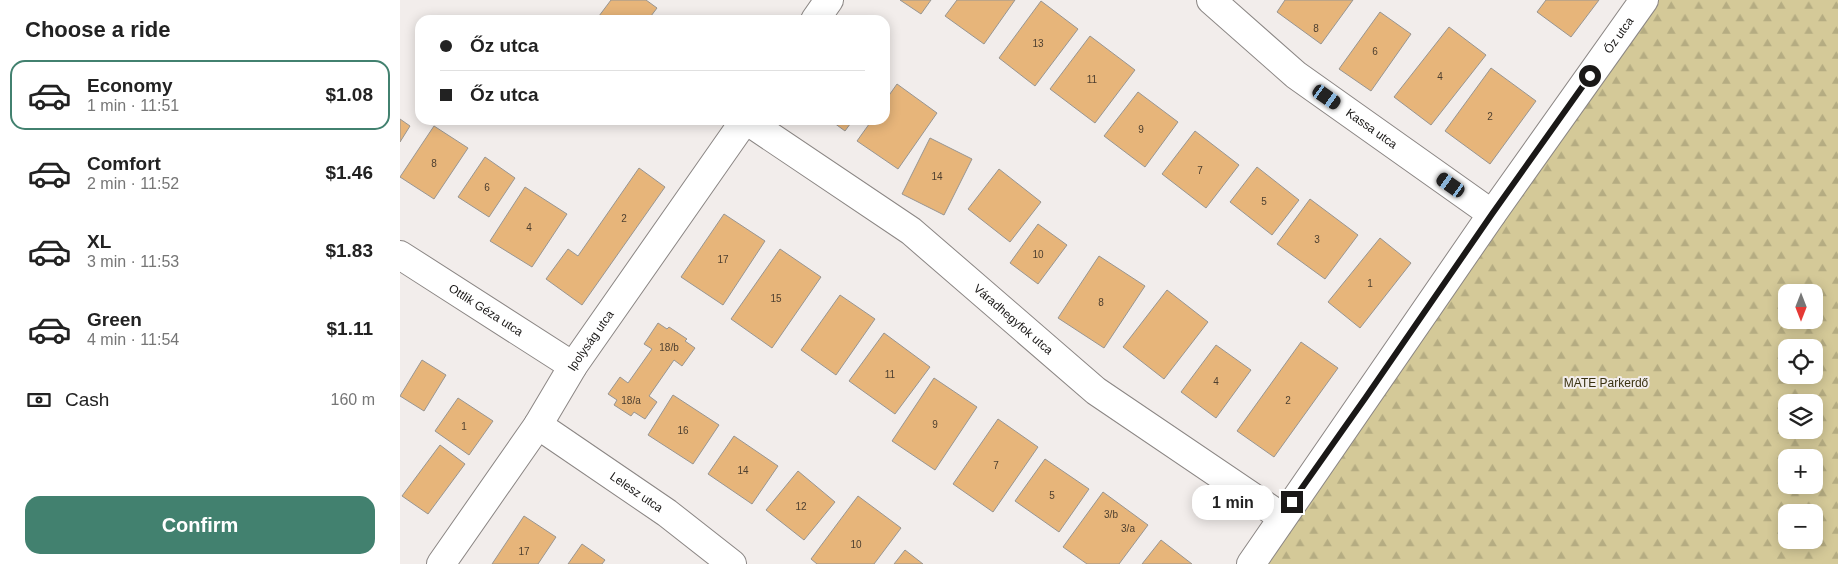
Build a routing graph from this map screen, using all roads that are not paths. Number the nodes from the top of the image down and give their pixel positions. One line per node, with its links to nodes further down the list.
1 (829, 0): 4 (street)
2 (1211, 0): 7 (street, Kassa utca)
3 (1644, 0): 7 (street, Őz utca)
4 (818, 15)
5 (742, 125): 9 (street, Ipolyság utca)
6 (753, 125): 11 (street, Váradhegyfok utca)
7 (1492, 214): 11 (street, Őz utca)
8 (400, 255): 9 (street, Ottlik Géza utca)
9 (573, 366): 10 (street, Ipolyság utca)
10 (538, 425): 12 (street, Ipolyság utca); 13 (street, Lelesz utca)
11 (1282, 517): 14 (street, Őz utca)
12 (441, 564)
13 (732, 564)
14 (1251, 564)

